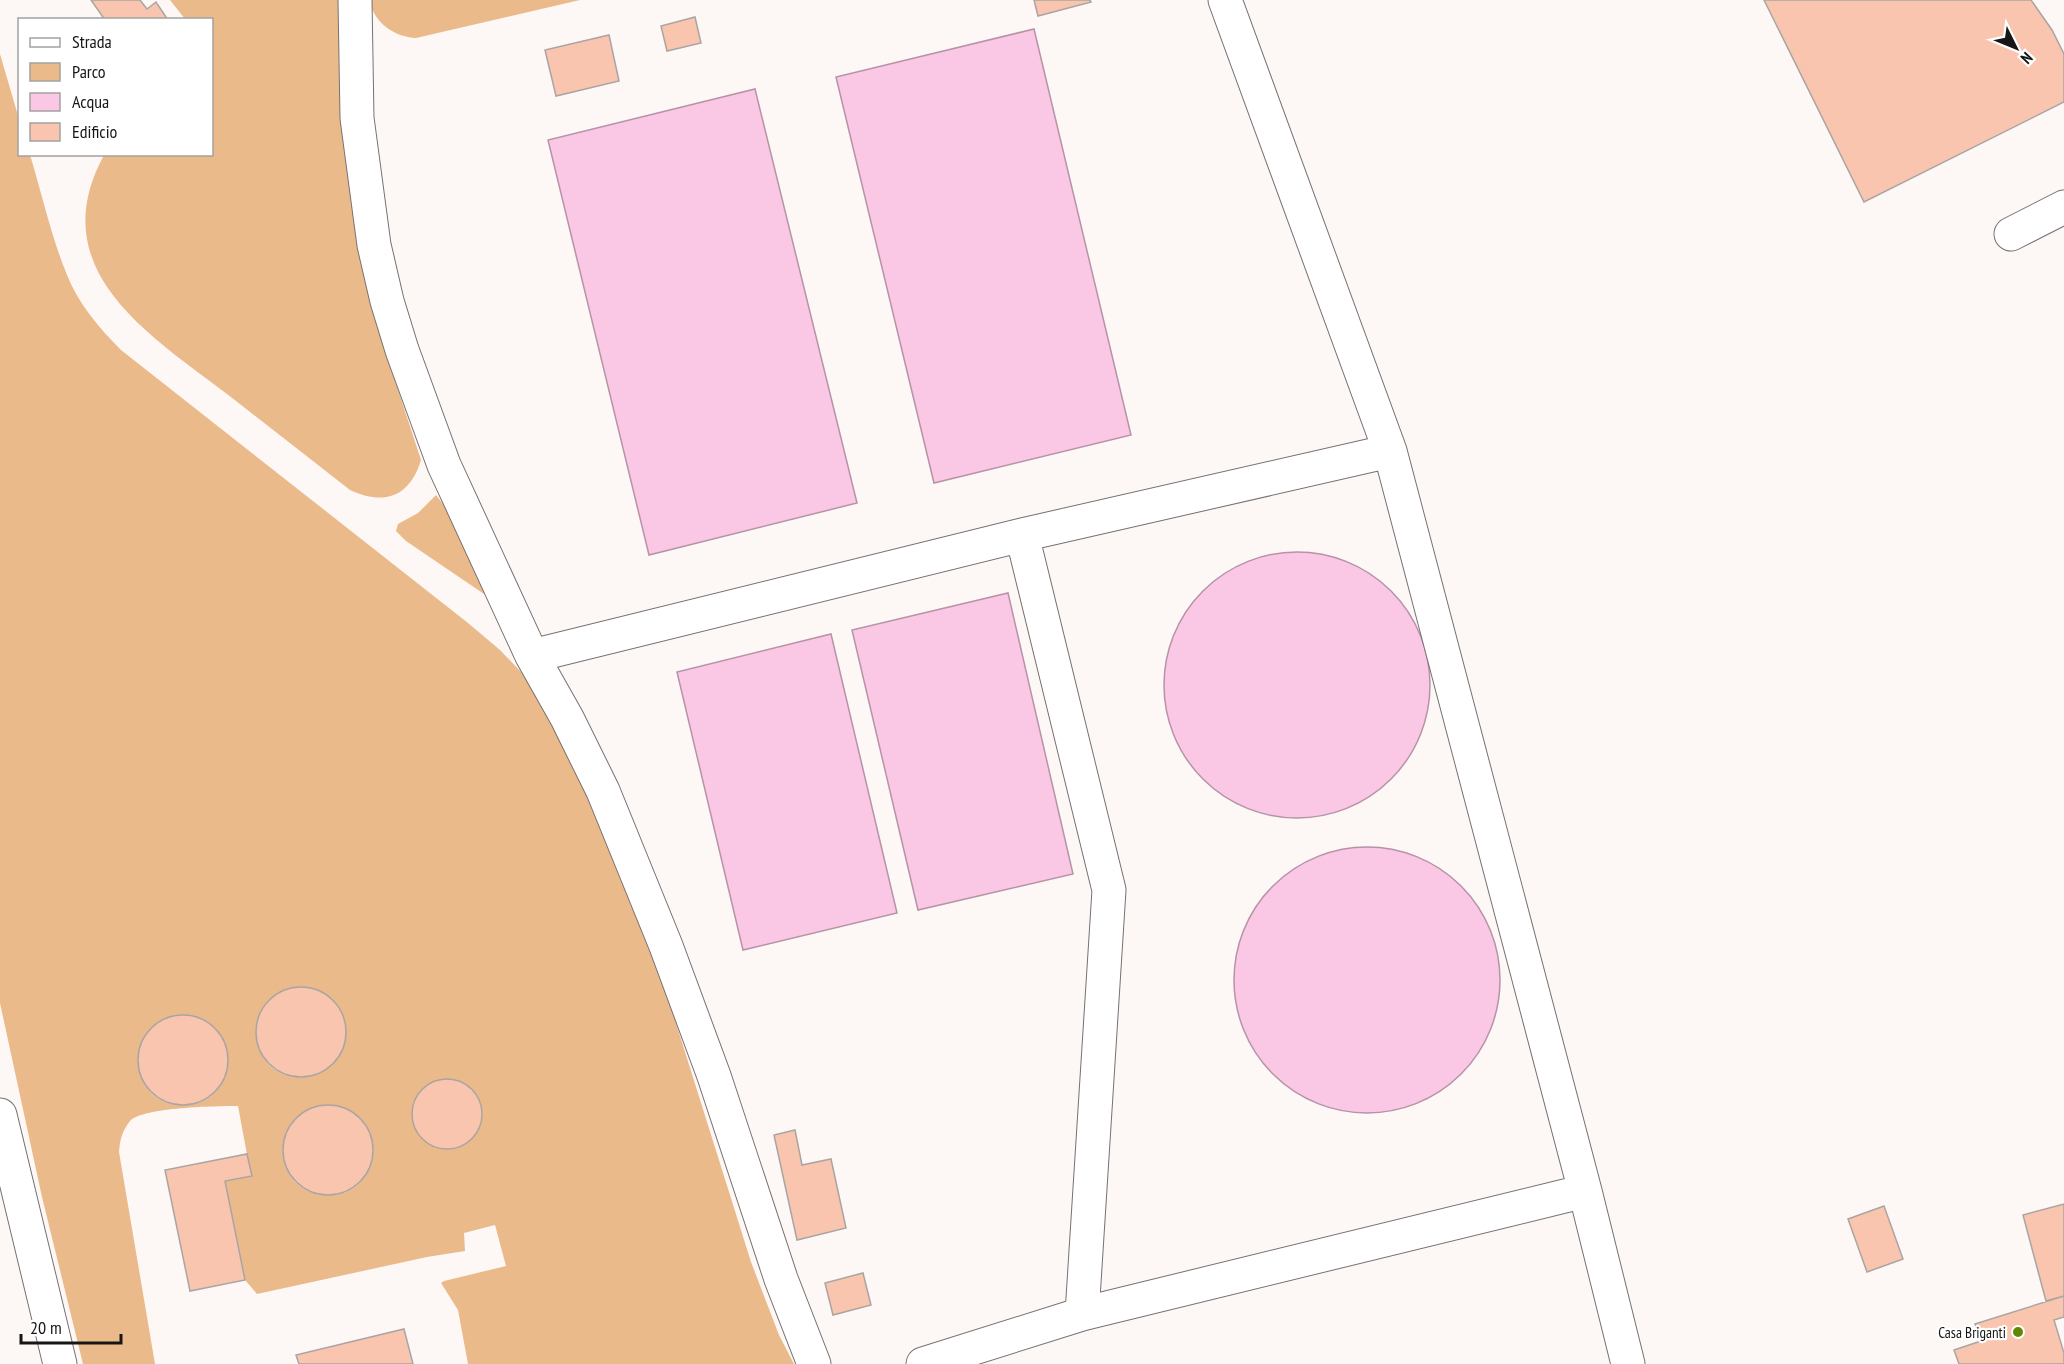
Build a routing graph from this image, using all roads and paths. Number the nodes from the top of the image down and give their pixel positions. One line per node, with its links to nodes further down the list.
1 (355, 0): 7 (street)
2 (1225, 0): 5 (street)
3 (2064, 207): 4 (street)
4 (2011, 234)
5 (1390, 451): 6 (street); 9 (street)
6 (1022, 535): 7 (street); 10 (street)
7 (532, 656): 12 (street)
8 (0, 1115): 11 (street)
9 (1585, 1191): 10 (street); 14 (street)
10 (1082, 1314): 13 (street)
11 (60, 1364)
12 (814, 1364)
13 (923, 1364)
14 (1628, 1364)

